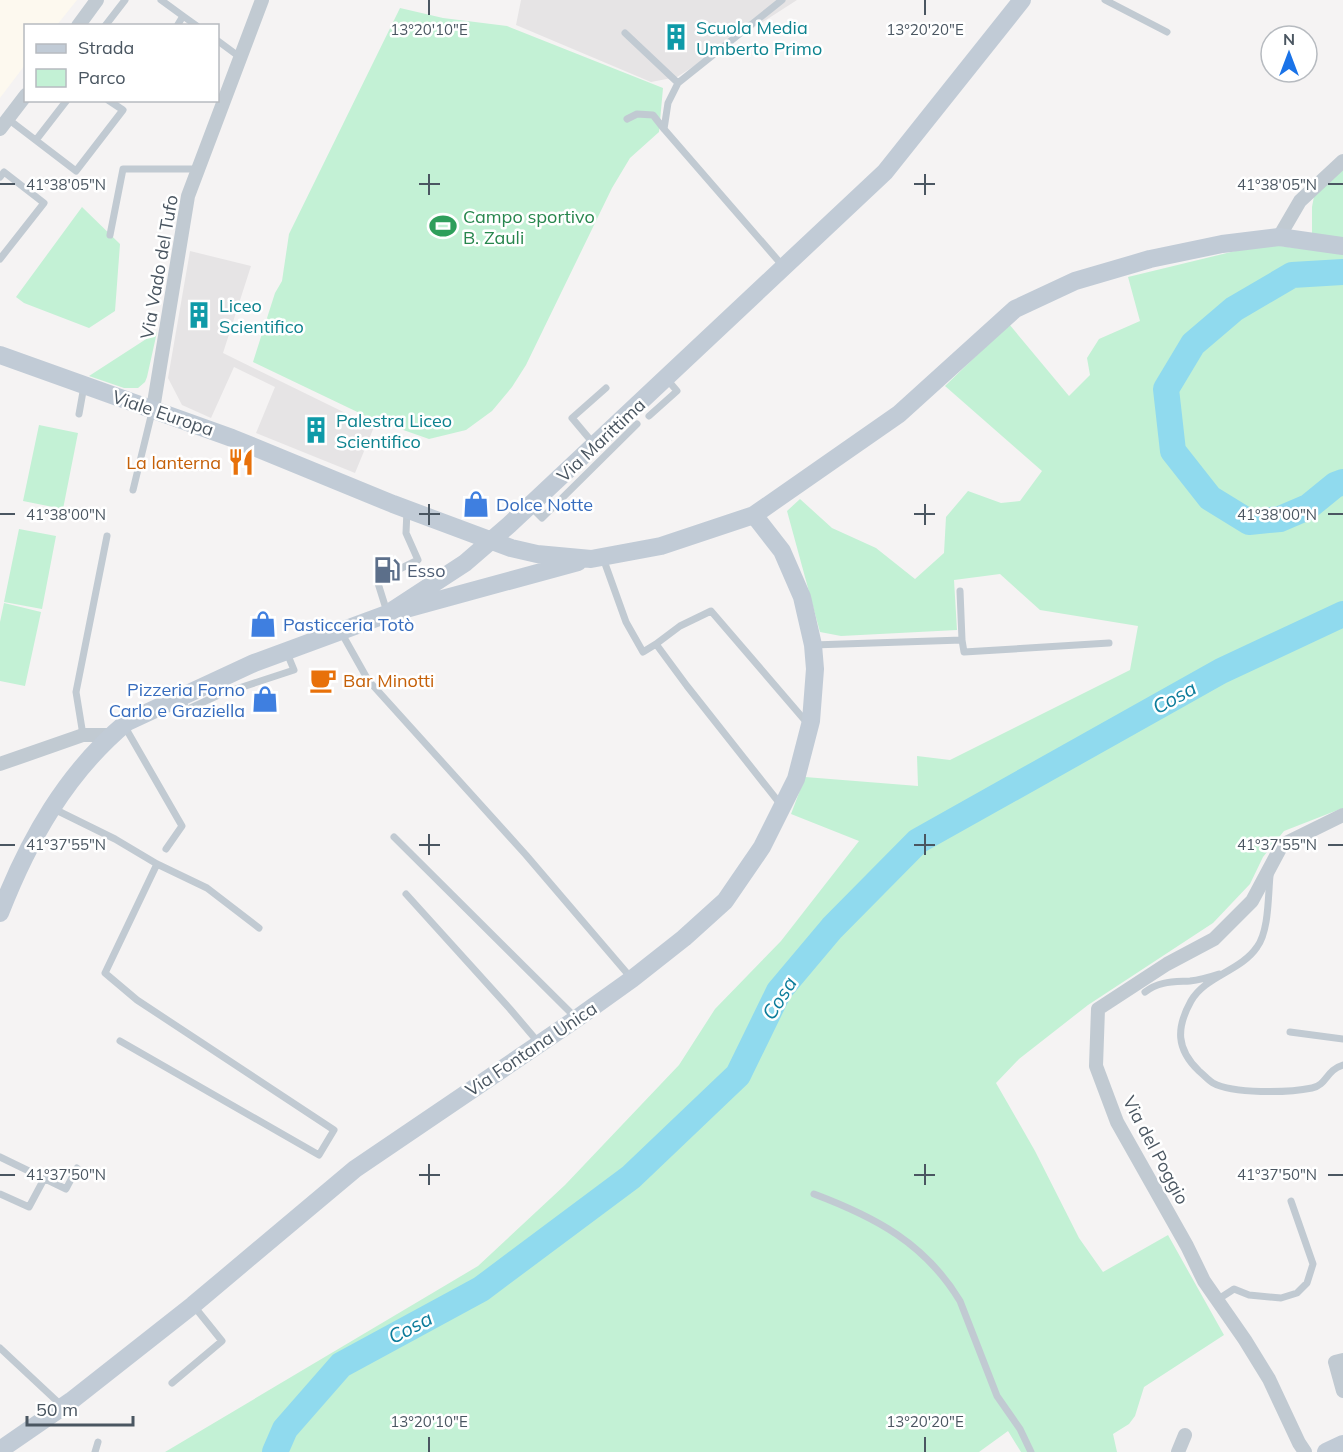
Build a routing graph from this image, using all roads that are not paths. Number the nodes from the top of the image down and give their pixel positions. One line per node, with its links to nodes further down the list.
1 (97, 0): 9 (street)
2 (125, 0): 10 (lane)
3 (161, 0): 8 (lane)
4 (262, 0): 16 (street, Via Vado del Tufo)
5 (782, 0): 17 (lane)
6 (1022, 0): 32 (main road, Via Marittima)
7 (1105, 0): 13 (lane)
8 (183, 16): 11 (lane); 12 (lane)
9 (79, 24)
10 (107, 24)
11 (178, 24)
12 (193, 24)
13 (1167, 32)
14 (625, 33): 17 (lane)
15 (219, 42): 16 (lane)
16 (241, 58): 26 (street, Via Vado del Tufo)
17 (678, 83): 23 (lane)
18 (24, 98): 22 (street)
19 (65, 102): 24 (lane)
20 (111, 102): 24 (lane)
21 (627, 119): 23 (lane)
22 (4, 124): 24 (lane)
23 (664, 129): 32 (lane)
24 (36, 140)
25 (1343, 161): 29 (street)
26 (199, 169): 28 (lane); 37 (street, Via Vado del Tufo)
27 (0, 177): 31 (lane)
28 (110, 235)
29 (1279, 237): 30 (main road); 44 (main road)
30 (1343, 246)
31 (0, 259)
32 (784, 267): 34 (main road, Via Marittima)
33 (0, 355): 35 (main road, Viale Europa)
34 (666, 378): 39 (lane); 41 (main road, Via Marittima)
35 (84, 386): 37 (main road, Viale Europa); 38 (lane)
36 (606, 388): 41 (lane)
37 (153, 409): 42 (lane); 43 (main road, Viale Europa)
38 (79, 414)
39 (649, 416)
40 (637, 424): 41 (lane)
41 (604, 443): 46 (main road, Via Marittima)
42 (133, 490)
43 (407, 510): 46 (main road, Viale Europa); 49 (lane)
44 (754, 515): 47 (main road); 54 (main road, Via Fontana Unica)
45 (107, 536): 57 (lane)
46 (492, 540): 47 (main road, Viale Europa); 49 (main road, Via Marittima)
47 (597, 558): 49 (main road); 53 (lane)
48 (960, 591): 51 (lane)
49 (387, 614): 50 (main road, Via Marittima)
50 (340, 630): 56 (main road, Via Marittima); 70 (lane)
51 (962, 640): 52 (lane); 54 (lane)
52 (1109, 643)
53 (656, 644): 55 (lane); 60 (lane)
54 (813, 645): 55 (main road, Via Fontana Unica)
55 (810, 726): 60 (main road, Via Fontana Unica)
56 (117, 730): 57 (street); 59 (main road, Via Marittima); 63 (lane)
57 (83, 735): 58 (street)
58 (0, 764)
59 (52, 807): 64 (lane); 67 (main road, Via Marittima)
60 (782, 807): 70 (main road, Via Fontana Unica)
61 (1343, 815): 65 (street, Via del Poggio)
62 (394, 837): 72 (lane)
63 (166, 849)
64 (157, 864): 68 (lane); 75 (lane)
65 (1270, 867): 69 (lane); 84 (street, Via del Poggio)
66 (406, 894): 76 (lane)
67 (0, 913)
68 (259, 928)
69 (1226, 972): 71 (lane); 77 (lane)
70 (632, 979): 72 (main road, Via Fontana Unica)
71 (1144, 993)
72 (576, 1019): 76 (main road, Via Fontana Unica)
73 (1290, 1032): 74 (lane)
74 (1343, 1039)
75 (120, 1041)
76 (538, 1043): 85 (main road, Via Fontana Unica)
77 (1343, 1065)
78 (0, 1157): 80 (lane)
79 (77, 1168): 80 (lane)
80 (44, 1179): 81 (lane)
81 (0, 1194)
82 (814, 1194): 96 (lane)
83 (1292, 1201): 84 (lane)
84 (1216, 1300): 98 (street, Via del Poggio)
85 (193, 1305): 88 (lane); 90 (main road, Via Fontana Unica)
86 (0, 1348): 90 (lane)
87 (1343, 1360): 89 (street)
88 (172, 1383)
89 (1343, 1391)
90 (63, 1407): 94 (main road, Via Fontana Unica)
91 (1185, 1435): 97 (street)
92 (98, 1442): 95 (lane)
93 (1343, 1443): 99 (main road)
94 (7, 1449)
95 (95, 1452)
96 (1031, 1452)
97 (1178, 1452)
98 (1305, 1452)
99 (1326, 1452)

